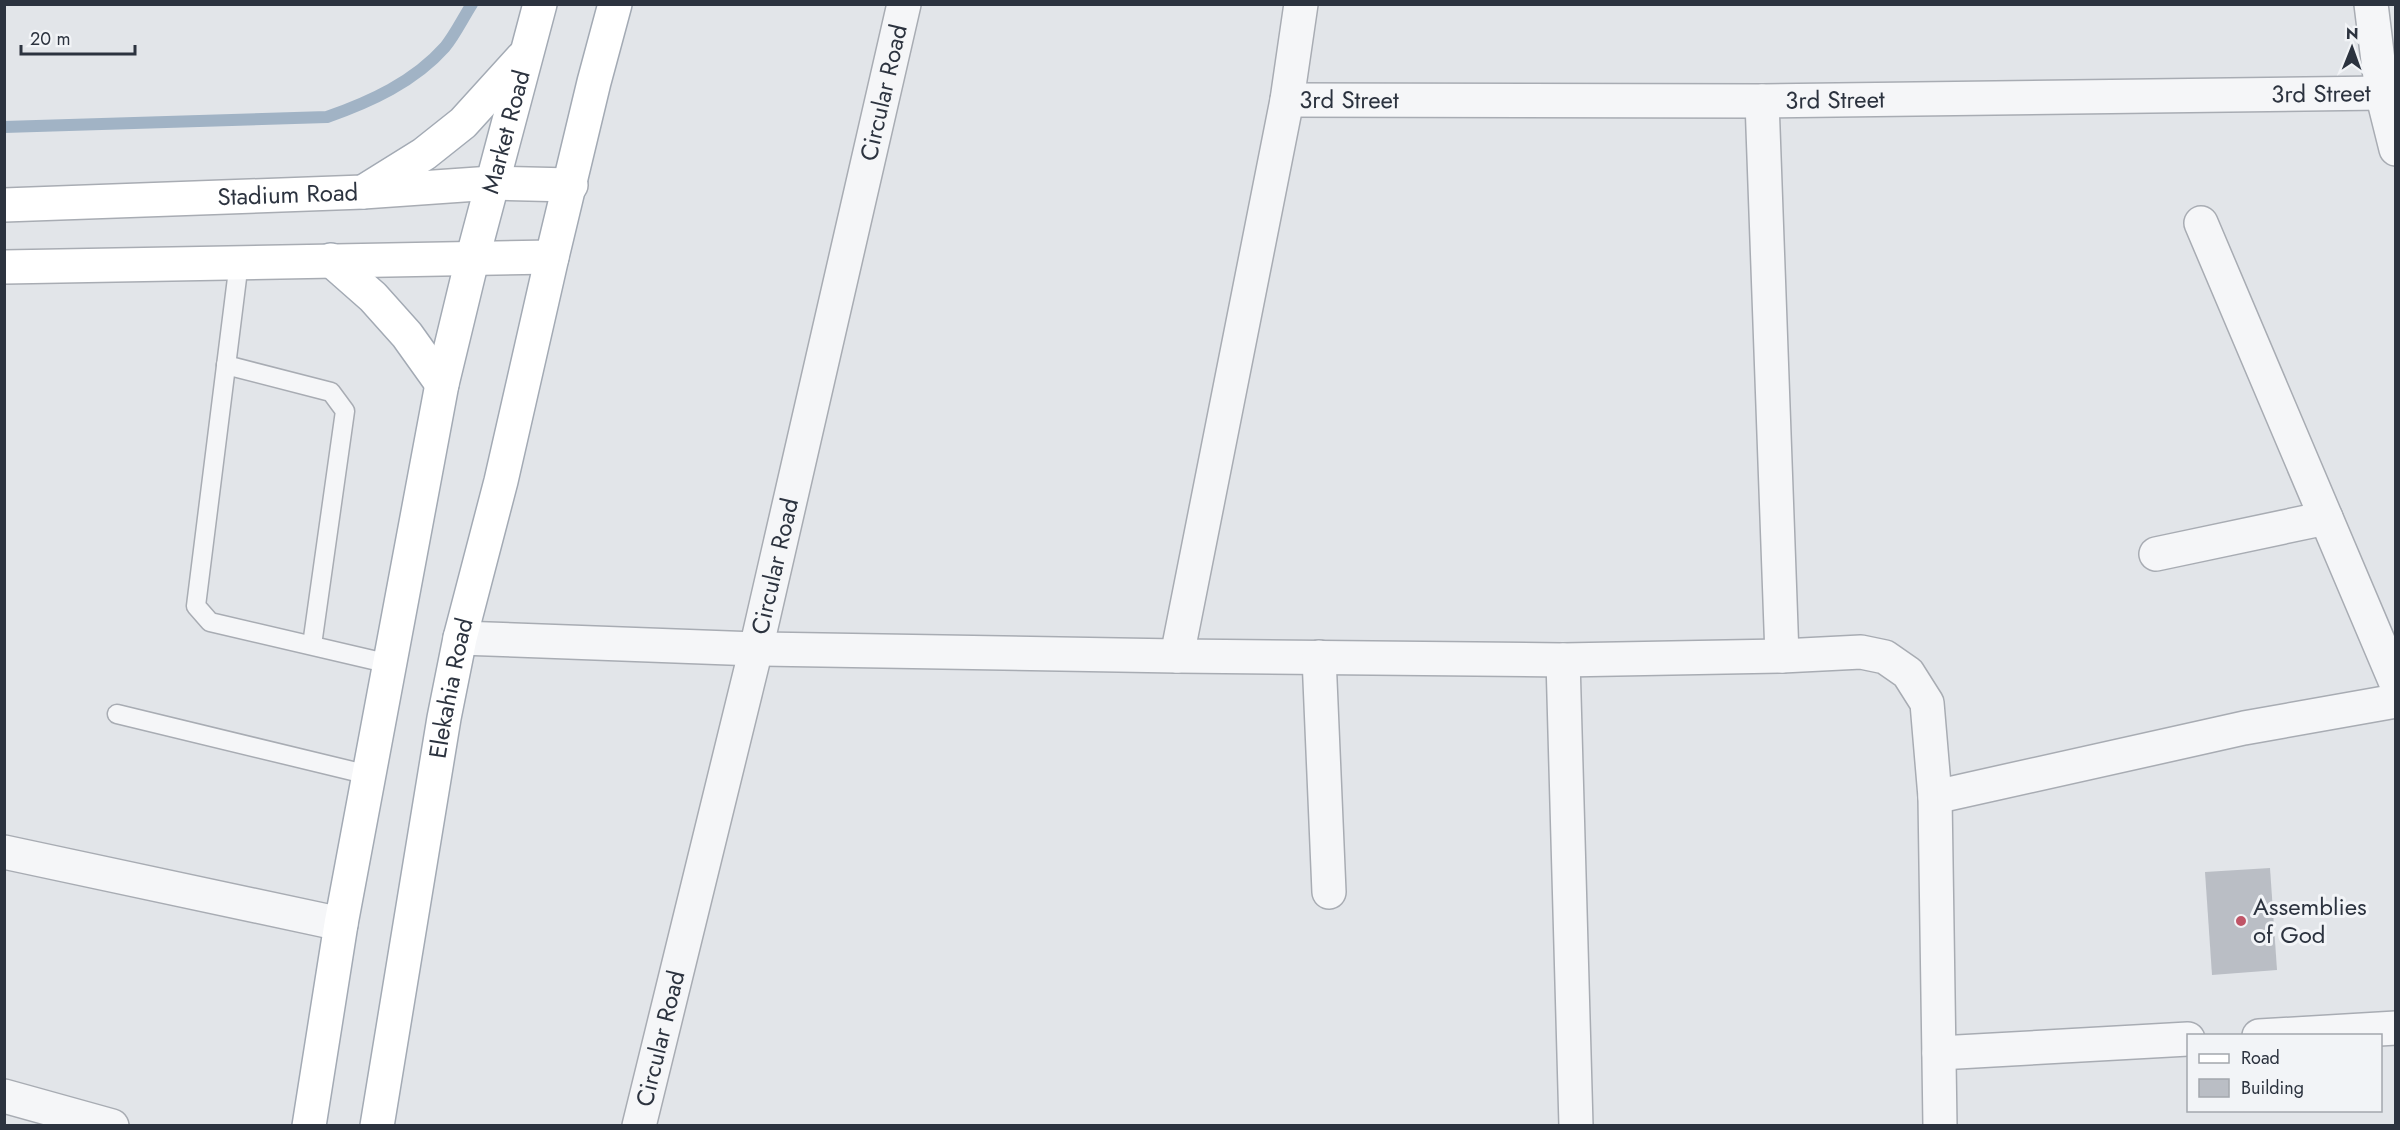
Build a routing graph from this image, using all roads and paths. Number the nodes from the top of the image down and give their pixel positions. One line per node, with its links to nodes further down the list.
1 (540, 4): 6 (main road, Market Road)
2 (615, 4): 12 (main road)
3 (904, 4): 27 (street, Circular Road)
4 (1300, 4): 8 (street)
5 (2371, 4): 7 (street)
6 (525, 54): 11 (main road, Market Road); 13 (main road)
7 (2382, 93): 9 (street, 3rd Street); 10 (street)
8 (1287, 100): 9 (street, 3rd Street); 28 (street)
9 (1762, 101): 29 (street)
10 (2396, 149)
11 (492, 183): 12 (main road, Stadium Road); 13 (main road, Stadium Road); 18 (main road, Market Road)
12 (571, 184): 16 (main road)
13 (363, 192): 14 (main road, Stadium Road)
14 (4, 205)
15 (2201, 223): 23 (street)
16 (552, 257): 18 (main road); 25 (main road, Elekahia Road)
17 (331, 260): 18 (main road); 19 (main road); 22 (main road)
18 (472, 260): 22 (main road)
19 (240, 262): 20 (main road); 21 (lane)
20 (4, 267)
21 (226, 365): 26 (lane); 26 (lane)
22 (442, 384): 32 (main road)
23 (2326, 518): 24 (street); 33 (street)
24 (2156, 554)
25 (460, 638): 27 (street); 48 (main road, Elekahia Road)
26 (312, 645): 32 (lane)
27 (756, 650): 28 (street); 49 (street, Circular Road)
28 (1177, 656): 30 (street)
29 (1782, 656): 31 (street); 37 (street)
30 (1319, 657): 31 (street); 39 (street)
31 (1563, 660): 50 (street)
32 (390, 664): 36 (main road)
33 (2396, 683)
34 (2396, 701): 37 (street)
35 (117, 714): 36 (lane)
36 (369, 775): 40 (main road)
37 (1935, 797): 44 (street)
38 (4, 852): 40 (street)
39 (1329, 892)
40 (341, 924): 47 (main road)
41 (2396, 1028): 42 (street)
42 (2279, 1034)
43 (2187, 1039): 44 (street)
44 (1939, 1053): 51 (street)
45 (4, 1096): 46 (street)
46 (112, 1125)
47 (309, 1125)
48 (377, 1125)
49 (639, 1125)
50 (1576, 1125)
51 (1940, 1125)

